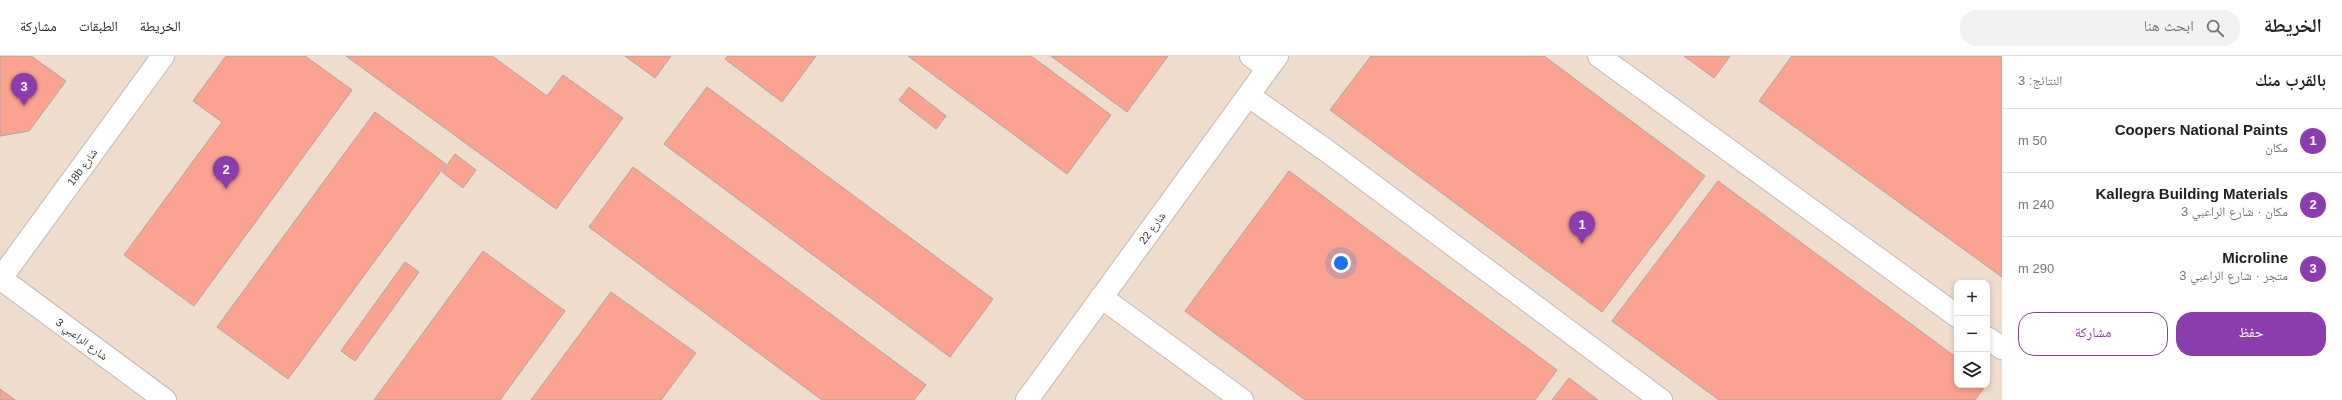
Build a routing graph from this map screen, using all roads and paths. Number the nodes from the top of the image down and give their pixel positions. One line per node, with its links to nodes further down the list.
1 (163, 56): 5 (street, 18b شارع)
2 (1599, 56): 7 (street)
3 (1266, 60): 4 (street, شارع 22)
4 (1249, 96): 6 (street, شارع 22); 13 (street)
5 (0, 278): 10 (street, شارع الراعبي 3)
6 (1101, 298): 11 (street, شارع 22); 12 (street)
7 (1954, 314)
8 (1990, 340): 9 (street)
9 (2002, 348)
10 (165, 400)
11 (1026, 400)
12 (1242, 400)
13 (1660, 400)

